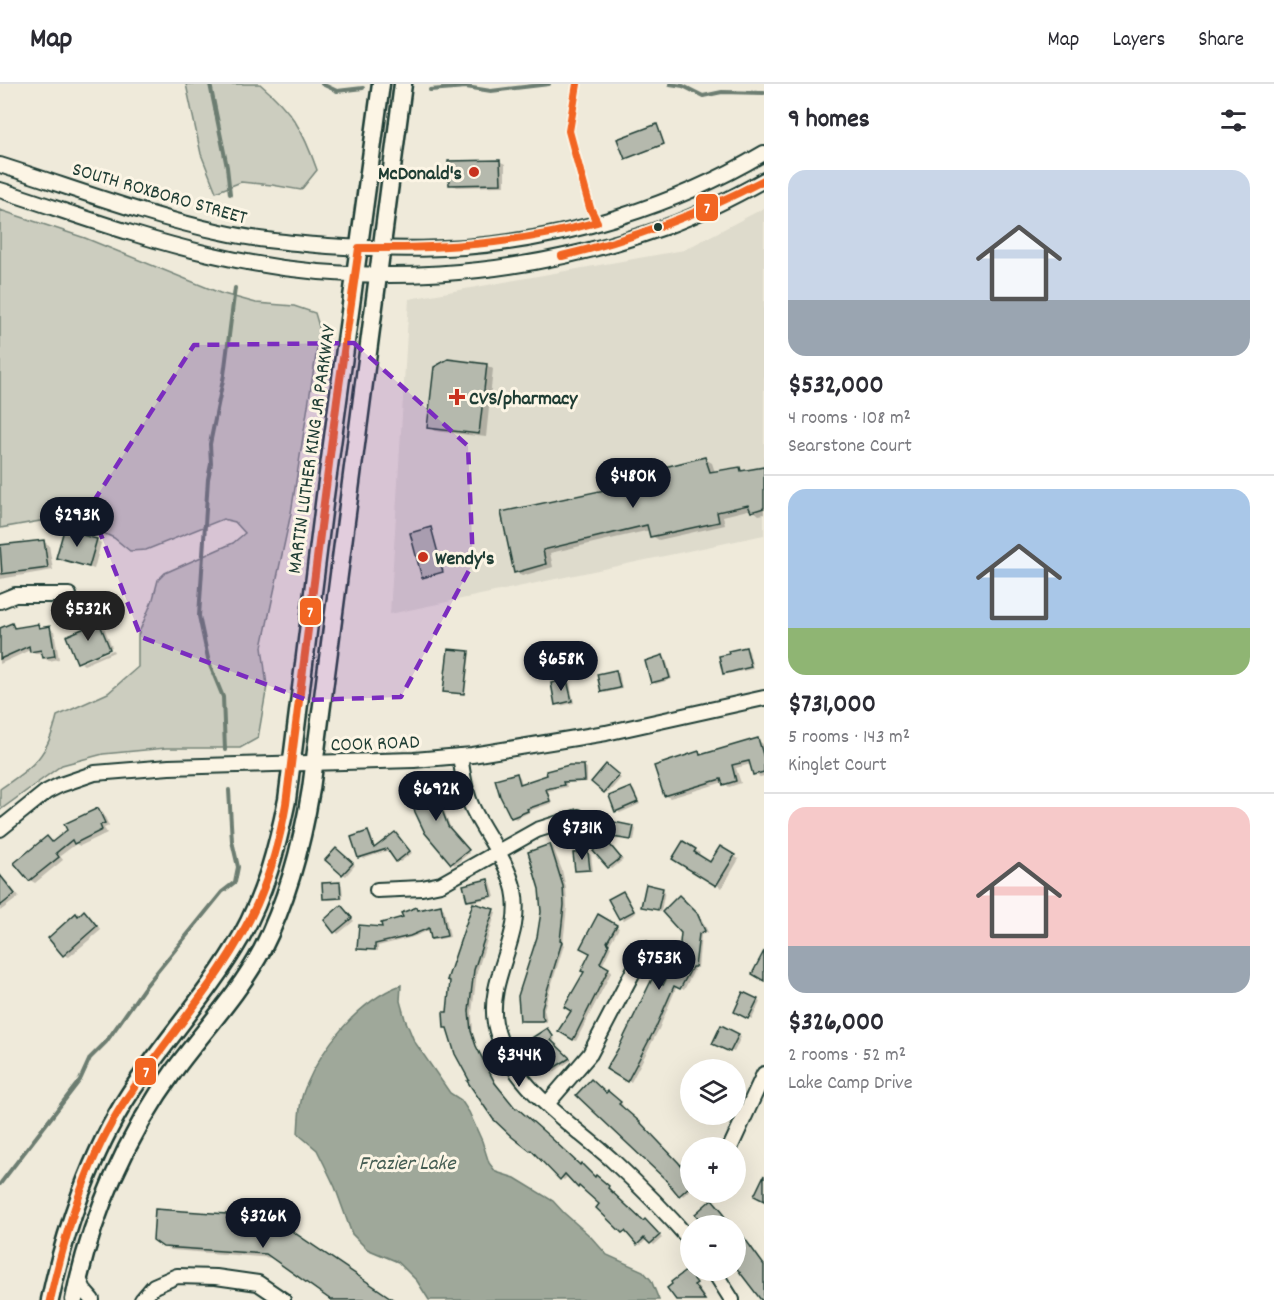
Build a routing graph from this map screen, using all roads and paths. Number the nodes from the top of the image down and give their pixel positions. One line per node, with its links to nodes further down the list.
1 (381, 84): 7 (main road, MARTIN LUTHER KING JR PARKWAY)
2 (403, 84): 8 (main road)
3 (764, 153): 8 (street, SOUTH ROXBORO STREET)
4 (0, 165): 7 (street, SOUTH ROXBORO STREET)
5 (764, 180): 10 (street)
6 (0, 190): 9 (street)
7 (359, 248): 8 (street, SOUTH ROXBORO STREET); 9 (main road, MARTIN LUTHER KING JR PARKWAY)
8 (381, 248): 10 (main road)
9 (355, 274): 10 (street); 15 (main road, MARTIN LUTHER KING JR PARKWAY)
10 (379, 275): 16 (main road)
11 (69, 595): 12 (street)
12 (0, 601)
13 (764, 698): 14 (street, COOK ROAD)
14 (460, 756): 16 (street, COOK ROAD); 19 (street)
15 (291, 764): 16 (street, COOK ROAD); 18 (street, COOK ROAD); 28 (main road, MARTIN LUTHER KING JR PARKWAY)
16 (314, 764): 26 (main road)
17 (578, 817): 19 (street)
18 (0, 829)
19 (498, 852): 20 (street); 23 (street)
20 (377, 890)
21 (645, 950): 23 (street)
22 (764, 1074): 24 (street)
23 (547, 1104): 25 (street)
24 (735, 1137)
25 (680, 1229)
26 (79, 1279): 29 (main road); 30 (street)
27 (720, 1281): 33 (street)
28 (50, 1300)
29 (74, 1300)
30 (92, 1300)
31 (142, 1300): 32 (street)
32 (283, 1300)
33 (732, 1300)

